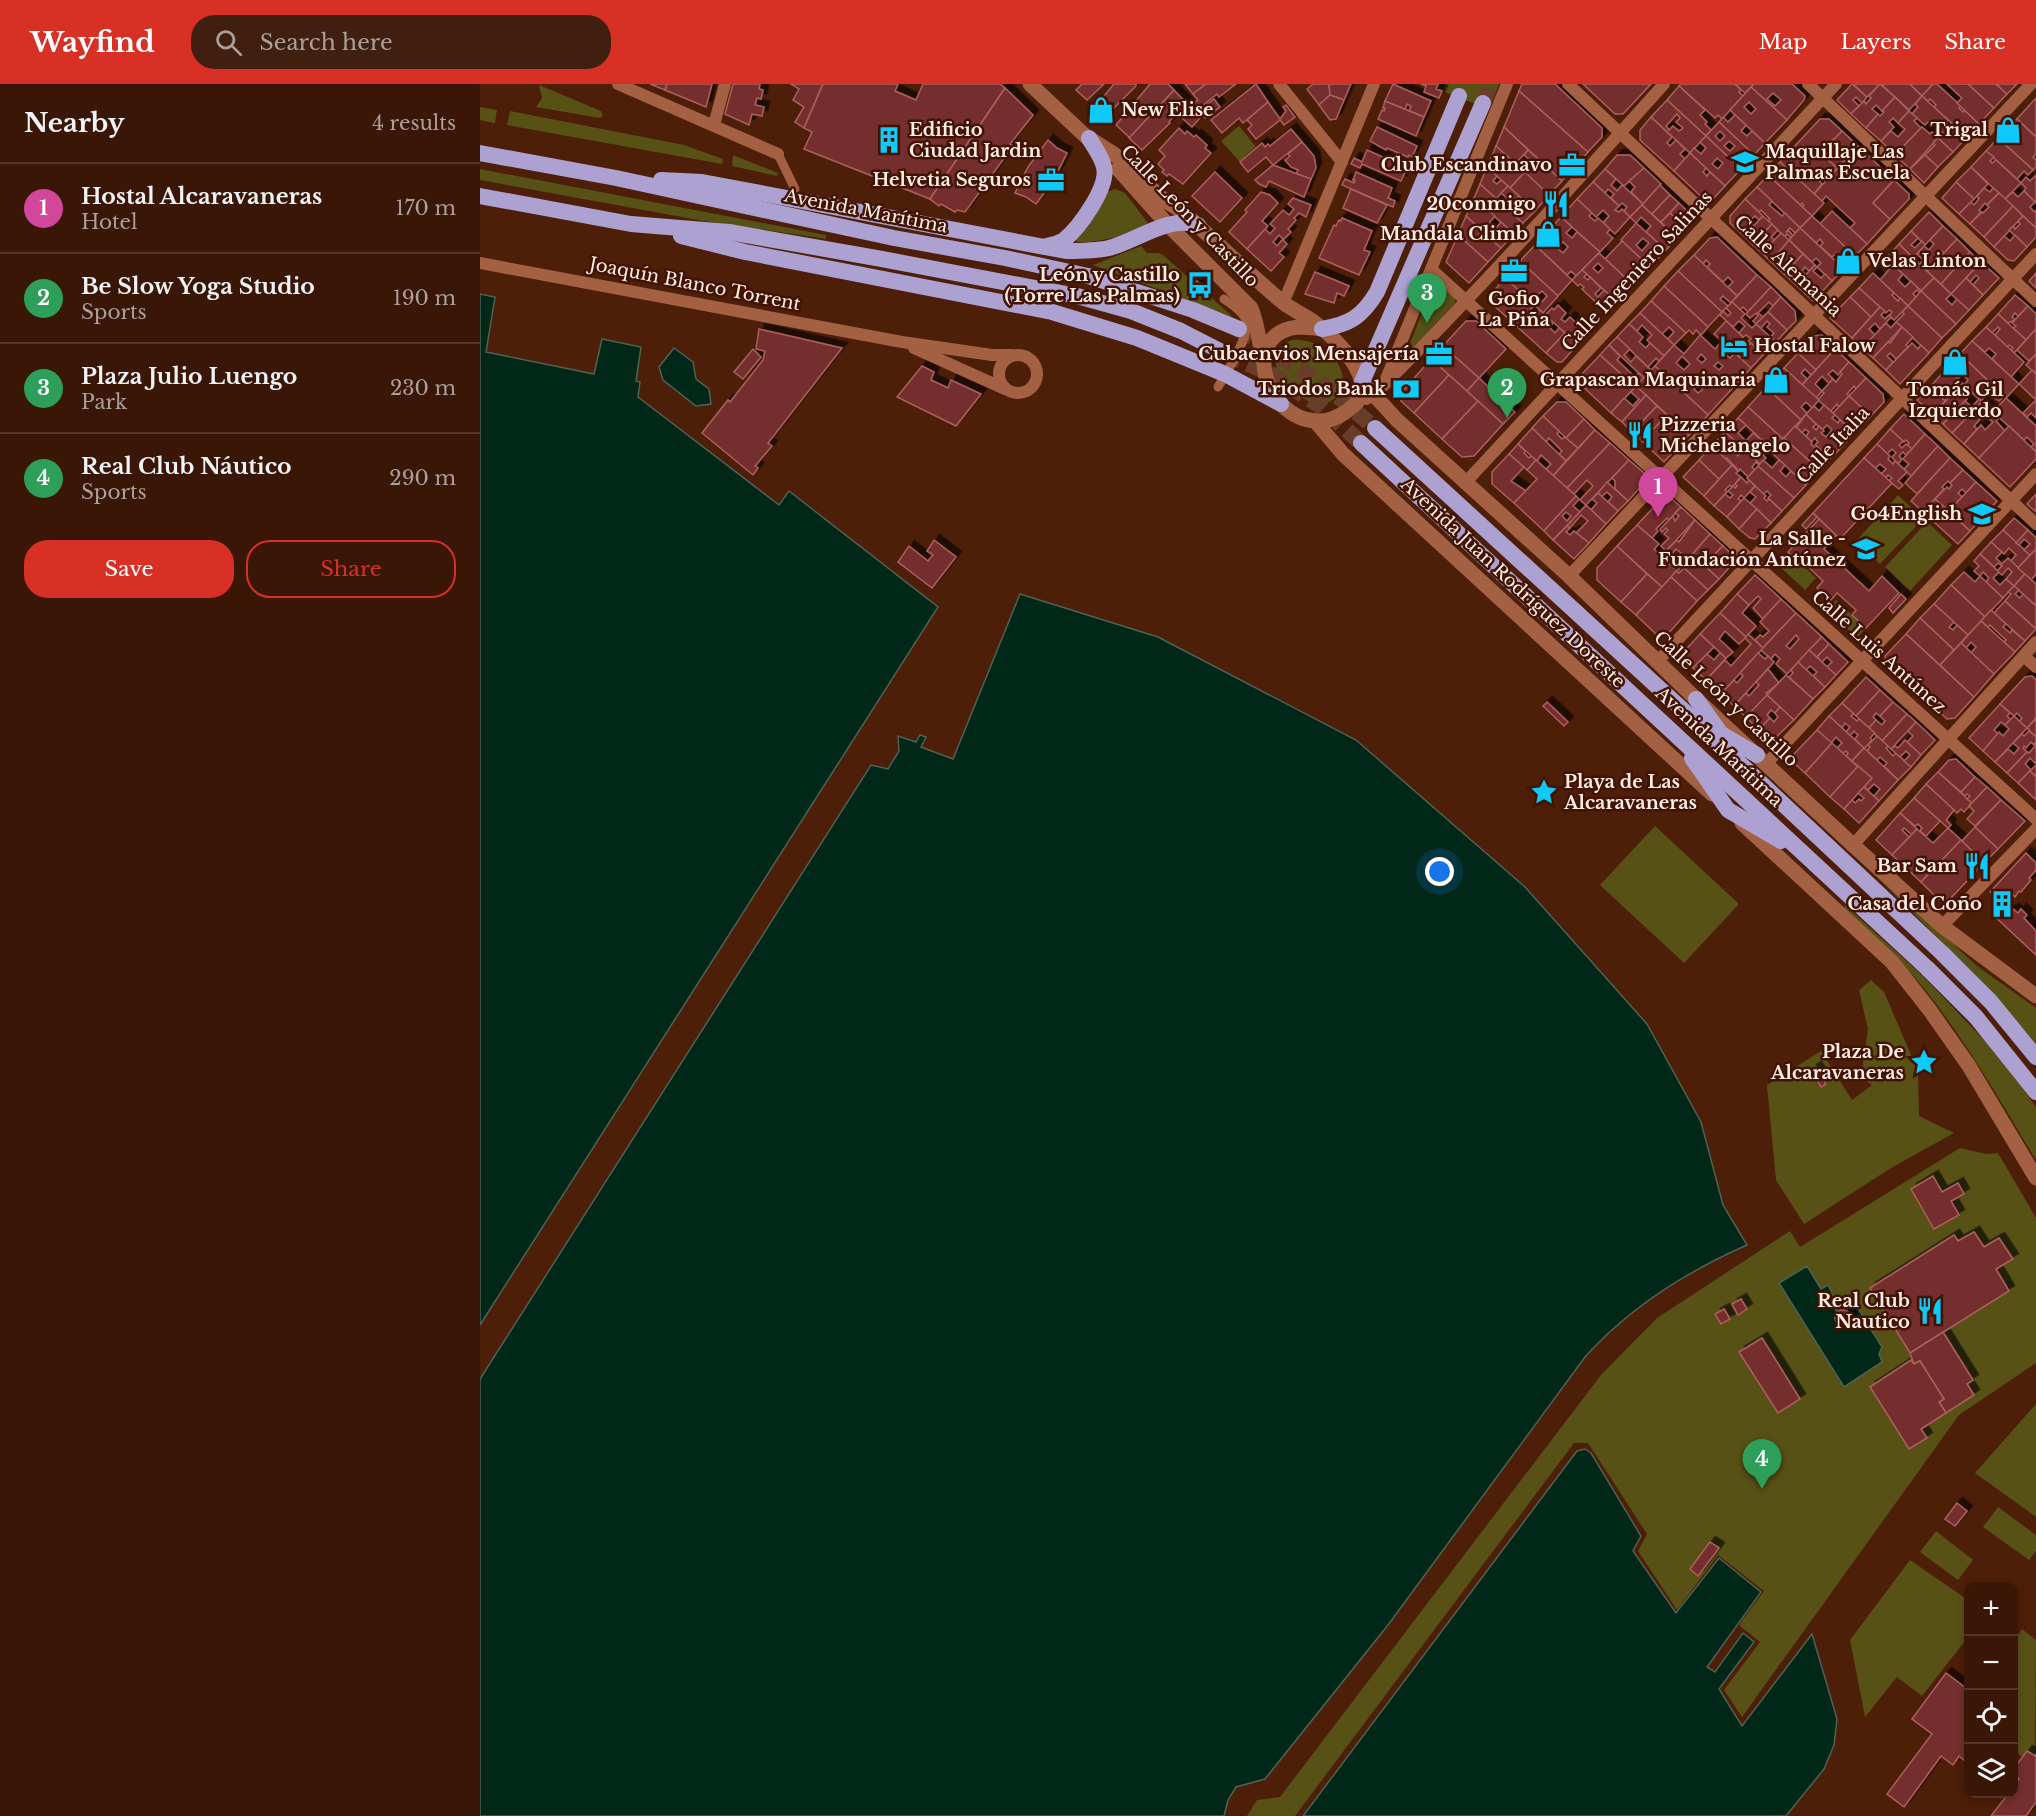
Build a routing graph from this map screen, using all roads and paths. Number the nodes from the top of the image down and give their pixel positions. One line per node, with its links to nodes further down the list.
1 (725, 84): 15 (street)
2 (1030, 84): 17 (street, Calle León y Castillo)
3 (1279, 84): 20 (street)
4 (1374, 84): 20 (street)
5 (1507, 84): 32 (street)
6 (1568, 84): 16 (street, Calle Alemania)
7 (1664, 84): 16 (street)
8 (1808, 84): 13 (street)
9 (1836, 84): 13 (street, Calle Ingeniero Salinas)
10 (2031, 84): 24 (street)
11 (622, 85): 15 (street)
12 (1459, 96): 40 (highway)
13 (1823, 98): 24 (street); 25 (street, Calle Ingeniero Salinas)
14 (1483, 103): 46 (highway)
15 (714, 125): 19 (street)
16 (1620, 133): 25 (street, Calle Alemania); 35 (street)
17 (1089, 138): 27 (street, Calle León y Castillo); 28 (street, Calle León y Castillo); 29 (highway)
18 (480, 153): 21 (highway, Avenida Marítima)
19 (778, 154): 22 (street)
20 (1342, 162): 37 (street)
21 (616, 178): 29 (highway); 39 (highway, Avenida Marítima)
22 (795, 189)
23 (480, 196): 26 (highway)
24 (1926, 196): 33 (street); 38 (street)
25 (1711, 218): 38 (street, Calle Alemania); 47 (street, Calle Ingeniero Salinas)
26 (631, 224): 42 (highway); 45 (highway)
27 (1168, 225): 28 (highway); 29 (highway); 44 (street, Calle León y Castillo)
28 (1198, 225): 37 (street, Calle León y Castillo)
29 (1045, 247)
30 (2036, 254): 33 (street, Calle Italia)
31 (480, 263): 41 (street, Joaquín Blanco Torrent)
32 (1431, 269): 35 (street, Calle Luis Antúnez); 49 (street)
33 (2013, 279): 36 (street); 50 (street, Calle Italia)
34 (1224, 299): 45 (street)
35 (1466, 300): 47 (street, Calle Luis Antúnez); 49 (street)
36 (2036, 302)
37 (1286, 305): 40 (street, Calle León y Castillo)
38 (1814, 315): 50 (street, Calle Alemania); 56 (street)
39 (1239, 329)
40 (1322, 329): 44 (street); 46 (street)
41 (902, 342): 43 (street, Joaquín Blanco Torrent); 48 (street, Joaquín Blanco Torrent)
42 (1226, 354)
43 (1012, 355): 48 (street); 48 (street)
44 (1263, 360): 51 (street)
45 (1221, 381): 51 (highway)
46 (1362, 382): 49 (street)
47 (1557, 383): 56 (street, Calle Luis Antúnez); 57 (street, Calle Ingeniero Salinas)
48 (1008, 391)
49 (1372, 394): 52 (street); 57 (street, Calle León y Castillo)
50 (1902, 398): 58 (street, Calle Alemania); 60 (street, Calle Italia)
51 (1281, 404): 52 (street)
52 (1315, 421): 73 (street, Avenida Juan Rodríguez Doreste)
53 (1375, 428): 67 (highway, Avenida Marítima)
54 (1361, 444): 68 (highway, Avenida Marítima)
55 (2036, 474): 58 (street)
56 (1661, 478): 60 (street, Calle Luis Antúnez); 61 (street)
57 (1465, 483): 61 (street, Calle León y Castillo)
58 (2011, 501): 59 (street, Calle Alemania); 64 (street)
59 (2036, 524)
60 (1751, 560): 64 (street, Calle Luis Antúnez); 65 (street, Calle Italia)
61 (1569, 576): 65 (street, Calle León y Castillo)
62 (2036, 642): 63 (street)
63 (2024, 656): 66 (street); 70 (street)
64 (1862, 661): 70 (street, Calle Luis Antúnez); 71 (street)
65 (1658, 662): 67 (street, Calle León y Castillo)
66 (2036, 667)
67 (1690, 705): 69 (highway); 71 (street, Calle León y Castillo); 72 (highway, Avenida Marítima)
68 (1671, 728): 73 (highway); 77 (highway, Avenida Marítima)
69 (1720, 734): 71 (highway); 72 (highway)
70 (1948, 739): 74 (street, Calle Luis Antúnez); 76 (street)
71 (1762, 759): 76 (street, Calle León y Castillo)
72 (1745, 768): 80 (highway, Avenida Marítima)
73 (1728, 810): 77 (highway); 82 (street, Avenida Juan Rodríguez Doreste)
74 (2036, 819)
75 (2036, 829): 78 (street)
76 (1853, 845): 78 (street, Calle León y Castillo)
77 (1808, 857): 81 (highway, Avenida Marítima)
78 (1942, 926): 79 (street, Calle León y Castillo)
79 (2036, 996)
80 (2036, 1057)
81 (2036, 1092)
82 (2036, 1179)

